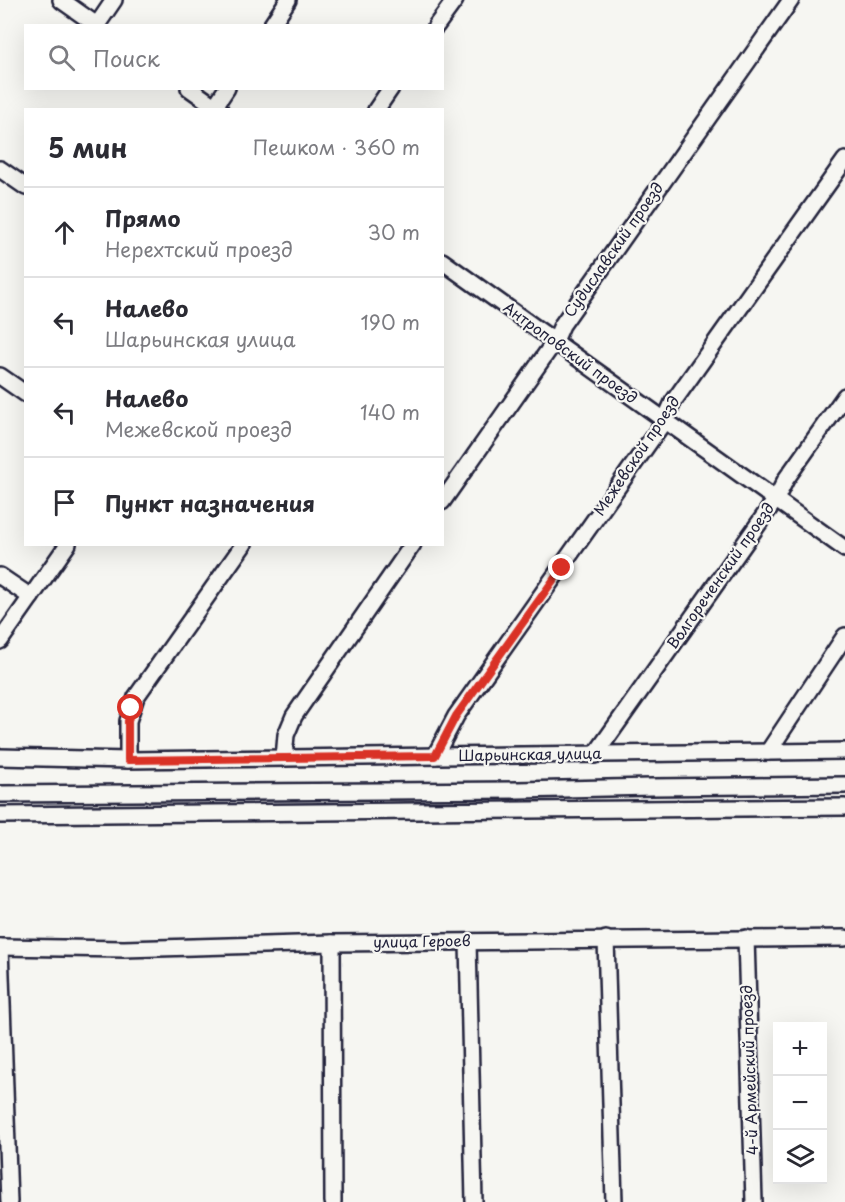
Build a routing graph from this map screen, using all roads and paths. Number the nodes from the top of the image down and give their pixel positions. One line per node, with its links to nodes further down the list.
1 (61, 0): 6 (street)
2 (114, 0): 7 (street)
3 (288, 0): 8 (street)
4 (455, 0): 9 (street)
5 (791, 0): 19 (street, Судиславский проезд)
6 (96, 24)
7 (98, 24)
8 (272, 24)
9 (437, 24)
10 (192, 90): 13 (street)
11 (226, 90): 13 (street)
12 (390, 90): 14 (street)
13 (217, 108)
14 (377, 108)
15 (845, 160): 23 (street, Межевской проезд)
16 (0, 169): 17 (street)
17 (24, 186)
18 (444, 264): 19 (street, Антроповский проезд)
19 (555, 341): 23 (street, Антроповский проезд); 24 (street, Судиславский проезд)
20 (0, 376): 21 (street)
21 (24, 393)
22 (845, 396): 25 (street, Волгореченский проезд)
23 (665, 420): 25 (street, Антроповский проезд); 37 (street, Межевской проезд)
24 (444, 499)
25 (776, 499): 29 (street, Антроповский проезд); 36 (street, Волгореченский проезд)
26 (67, 546): 31 (street)
27 (243, 546): 40 (street)
28 (412, 546): 39 (street)
29 (845, 549)
30 (0, 576): 31 (street)
31 (31, 597): 33 (street)
32 (845, 636): 35 (street)
33 (0, 641)
34 (845, 751): 35 (street, Шарьинская улица)
35 (768, 752): 36 (street, Шарьинская улица)
36 (595, 755): 37 (street, Шарьинская улица)
37 (435, 756): 39 (street, Шарьинская улица)
38 (0, 757): 40 (street, Шарьинская улица)
39 (284, 758): 40 (street, Шарьинская улица)
40 (128, 760)
41 (845, 785): 42 (street)
42 (0, 794)
43 (845, 807): 44 (street)
44 (0, 814)
45 (746, 938): 46 (street, улица Героев); 47 (street, улица Героев); 55 (street, 4-й Армейский проезд)
46 (845, 938)
47 (606, 939): 48 (street, улица Героев); 54 (street)
48 (468, 942): 49 (street, улица Героев); 53 (street)
49 (332, 943): 50 (street, улица Героев); 52 (street)
50 (0, 947): 51 (street)
51 (9, 1202)
52 (333, 1202)
53 (474, 1202)
54 (614, 1202)
55 (754, 1202)

